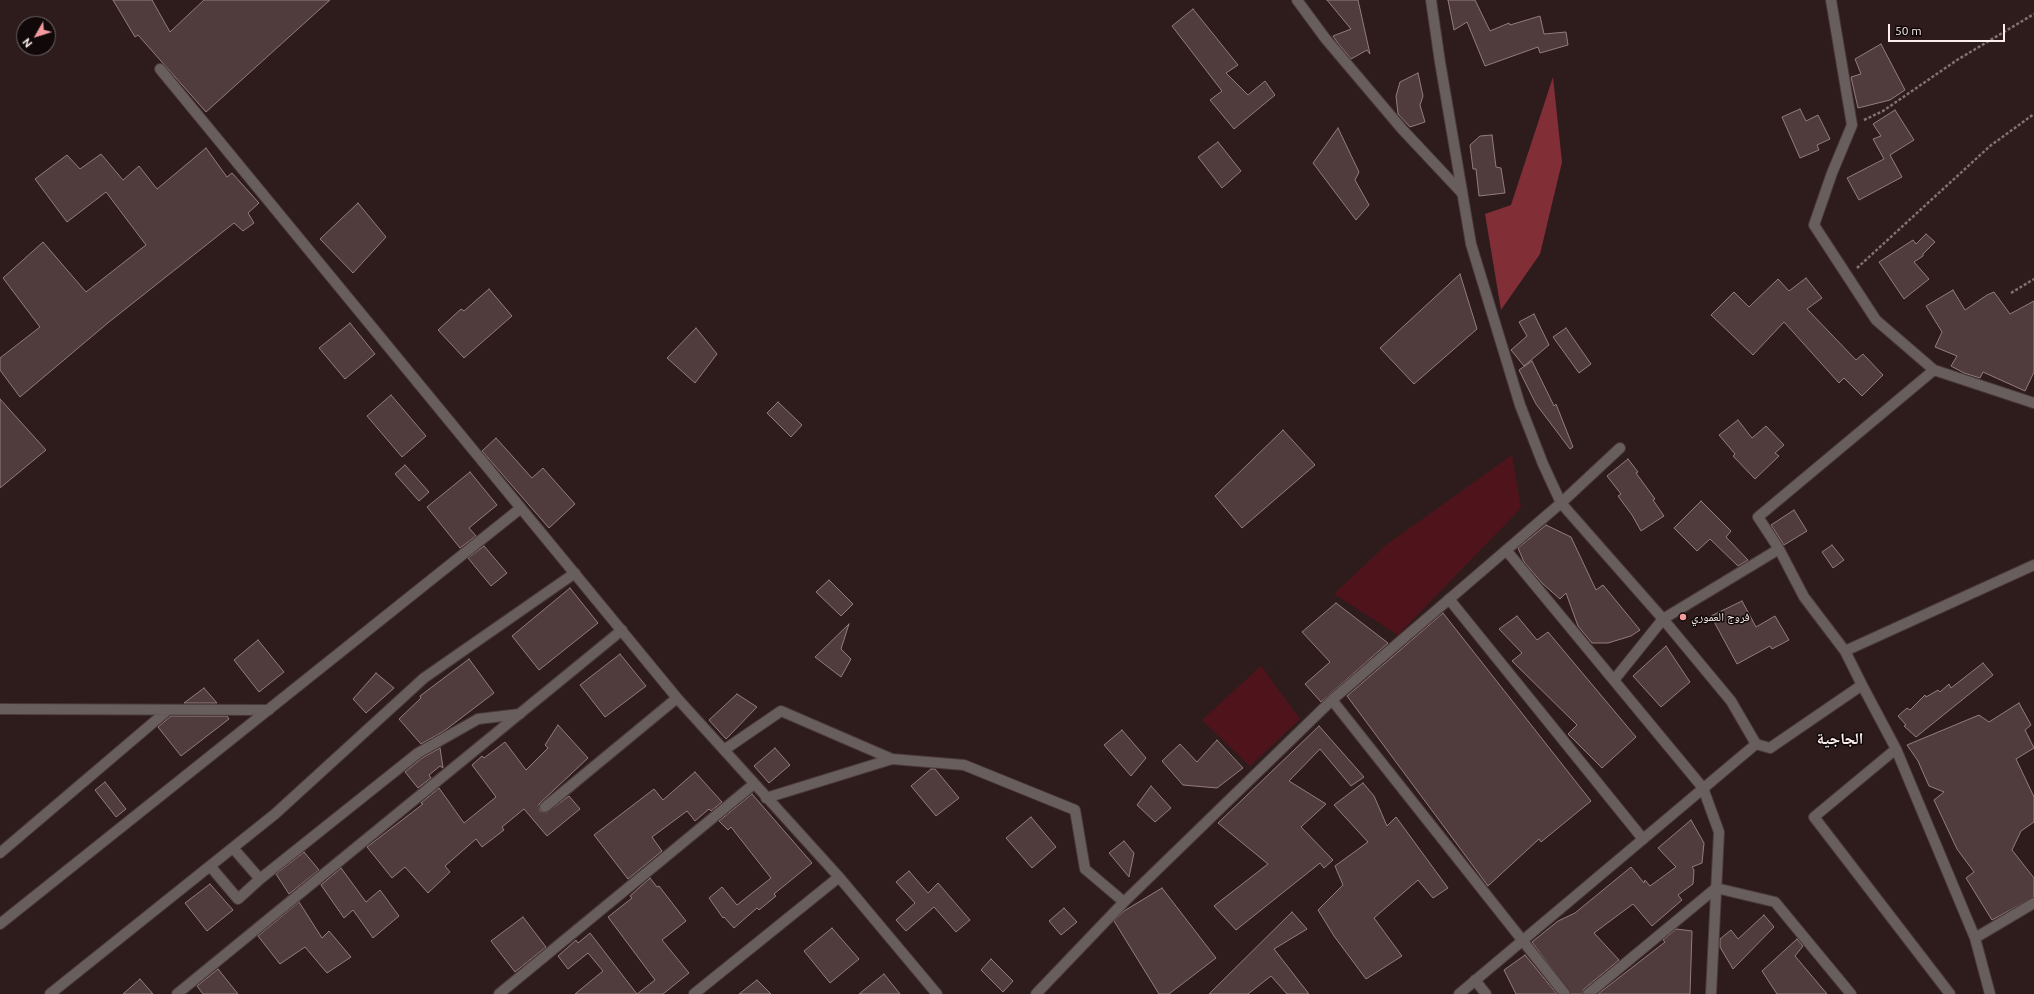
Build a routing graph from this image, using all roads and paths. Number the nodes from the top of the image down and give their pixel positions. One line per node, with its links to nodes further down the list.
1 (1297, 0): 8 (street)
2 (1431, 0): 8 (street)
3 (1831, 0): 7 (street)
4 (2034, 14): 7 (path)
5 (160, 70): 16 (street)
6 (2034, 114): 9 (path)
7 (1852, 125): 9 (street)
8 (1462, 193): 15 (street)
9 (1848, 277): 12 (street)
10 (2034, 279): 11 (path)
11 (2011, 293)
12 (1934, 370): 13 (street); 17 (street)
13 (2034, 402)
14 (1620, 448): 15 (street)
15 (1561, 503): 18 (street); 22 (street)
16 (521, 508): 20 (street); 31 (street)
17 (1779, 549): 22 (street); 24 (street)
18 (1506, 550): 21 (street); 25 (street)
19 (2034, 565): 24 (street)
20 (575, 573): 23 (street); 42 (street)
21 (1449, 599): 28 (street); 41 (street)
22 (1663, 619): 25 (street); 33 (street)
23 (622, 630): 27 (street); 32 (street)
24 (1845, 651): 26 (street)
25 (1614, 680): 38 (street)
26 (1862, 685): 33 (street); 34 (street)
27 (677, 698): 35 (street); 40 (street)
28 (1332, 700): 48 (street); 52 (street)
29 (0, 709): 30 (street)
30 (168, 710): 31 (street); 43 (street)
31 (269, 710): 50 (street)
32 (520, 714): 46 (street); 55 (street)
33 (1756, 744): 38 (street)
34 (1896, 749): 51 (street); 66 (street)
35 (724, 750): 36 (street); 37 (street)
36 (892, 759): 39 (street); 48 (street)
37 (754, 784): 39 (street); 56 (street)
38 (1704, 788): 41 (street); 47 (street)
39 (766, 798): 45 (street)
40 (545, 807)
41 (1643, 839): 52 (street)
42 (233, 848): 44 (street); 46 (street)
43 (0, 853)
44 (210, 866): 46 (street); 54 (street)
45 (839, 877): 57 (street); 58 (street)
46 (260, 879)
47 (1716, 888): 63 (street); 64 (street); 65 (street)
48 (1124, 902): 59 (street)
49 (2034, 903): 51 (street)
50 (0, 924)
51 (1975, 938): 67 (street)
52 (1522, 941): 53 (street); 62 (street)
53 (1475, 980): 60 (street); 61 (street)
54 (50, 994)
55 (177, 994)
56 (499, 994)
57 (694, 994)
58 (937, 994)
59 (1036, 994)
60 (1459, 994)
61 (1486, 994)
62 (1564, 994)
63 (1588, 994)
64 (1711, 994)
65 (1851, 994)
66 (1950, 994)
67 (1990, 994)

